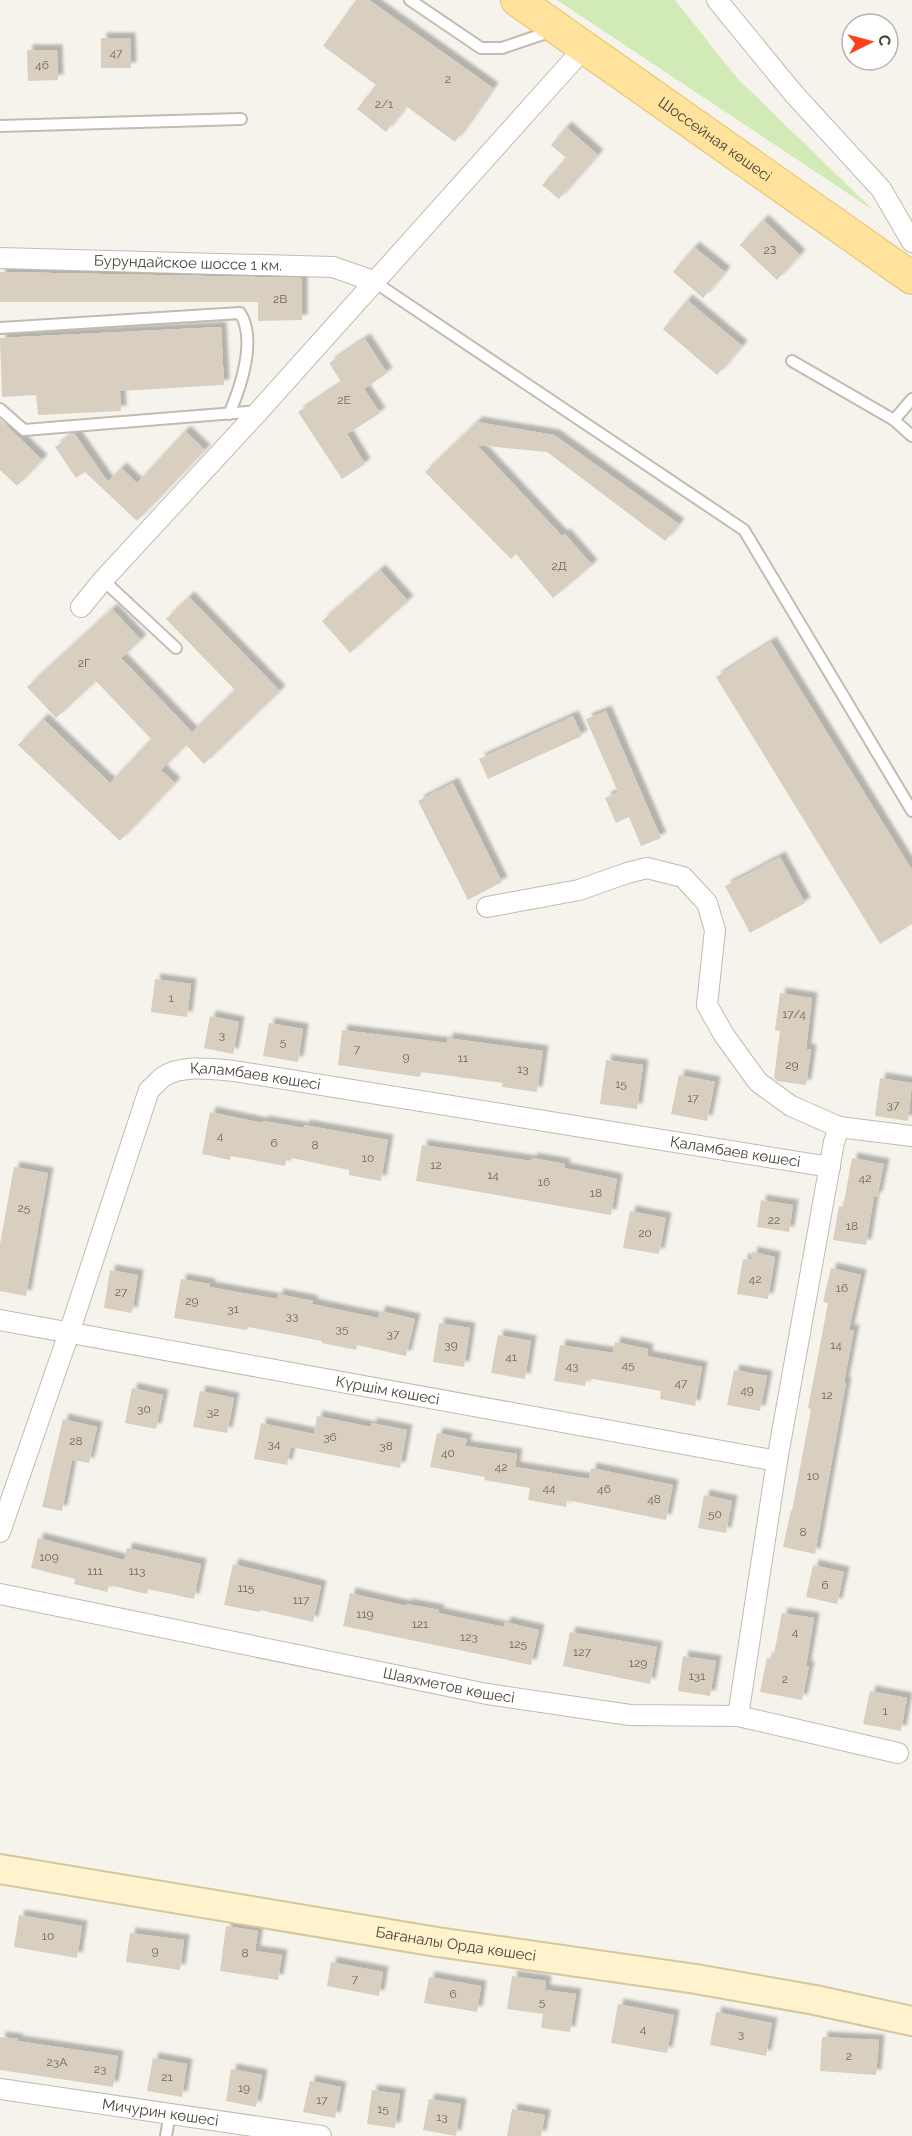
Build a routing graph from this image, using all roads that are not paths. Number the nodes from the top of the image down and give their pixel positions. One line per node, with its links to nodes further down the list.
1 (410, 0): 4 (lane)
2 (517, 0): 4 (main road, Шоссейная көшесі)
3 (717, 0): 8 (street)
4 (558, 29): 5 (main road, Шоссейная көшесі)
5 (585, 47): 10 (main road, Шоссейная көшесі); 11 (street)
6 (241, 119): 7 (lane)
7 (0, 126)
8 (912, 242)
9 (0, 258): 11 (street, Бурундайское шоссе 1 км.)
10 (912, 278)
11 (374, 281): 16 (street); 23 (lane)
12 (0, 328): 17 (lane)
13 (792, 361): 18 (lane)
14 (912, 399): 18 (lane)
15 (0, 409): 17 (lane)
16 (259, 411): 17 (lane); 20 (street)
17 (229, 414)
18 (894, 420): 19 (lane)
19 (912, 436)
20 (103, 580): 21 (street); 22 (lane)
21 (81, 607)
22 (176, 648)
23 (912, 811)
24 (487, 907): 25 (street)
25 (838, 1127): 26 (street); 27 (street)
26 (912, 1136)
27 (830, 1167): 29 (street, Қаламбаев көшесі); 30 (street)
28 (0, 1320): 29 (street, Күршім көшесі)
29 (69, 1333): 30 (street, Күршім көшесі); 31 (street, Қаламбаев көшесі)
30 (777, 1461): 33 (street)
31 (0, 1532)
32 (0, 1594): 33 (street, Шаяхметов көшесі)
33 (738, 1716): 34 (street, Шаяхметов көшесі)
34 (898, 1753)
35 (0, 1869): 36 (street, Бағаналы Орда көшесі)
36 (912, 2021)
37 (0, 2092): 38 (street, Мичурин көшесі)
38 (170, 2113): 39 (lane); 40 (street, Мичурин көшесі)
39 (166, 2136)
40 (321, 2136)

